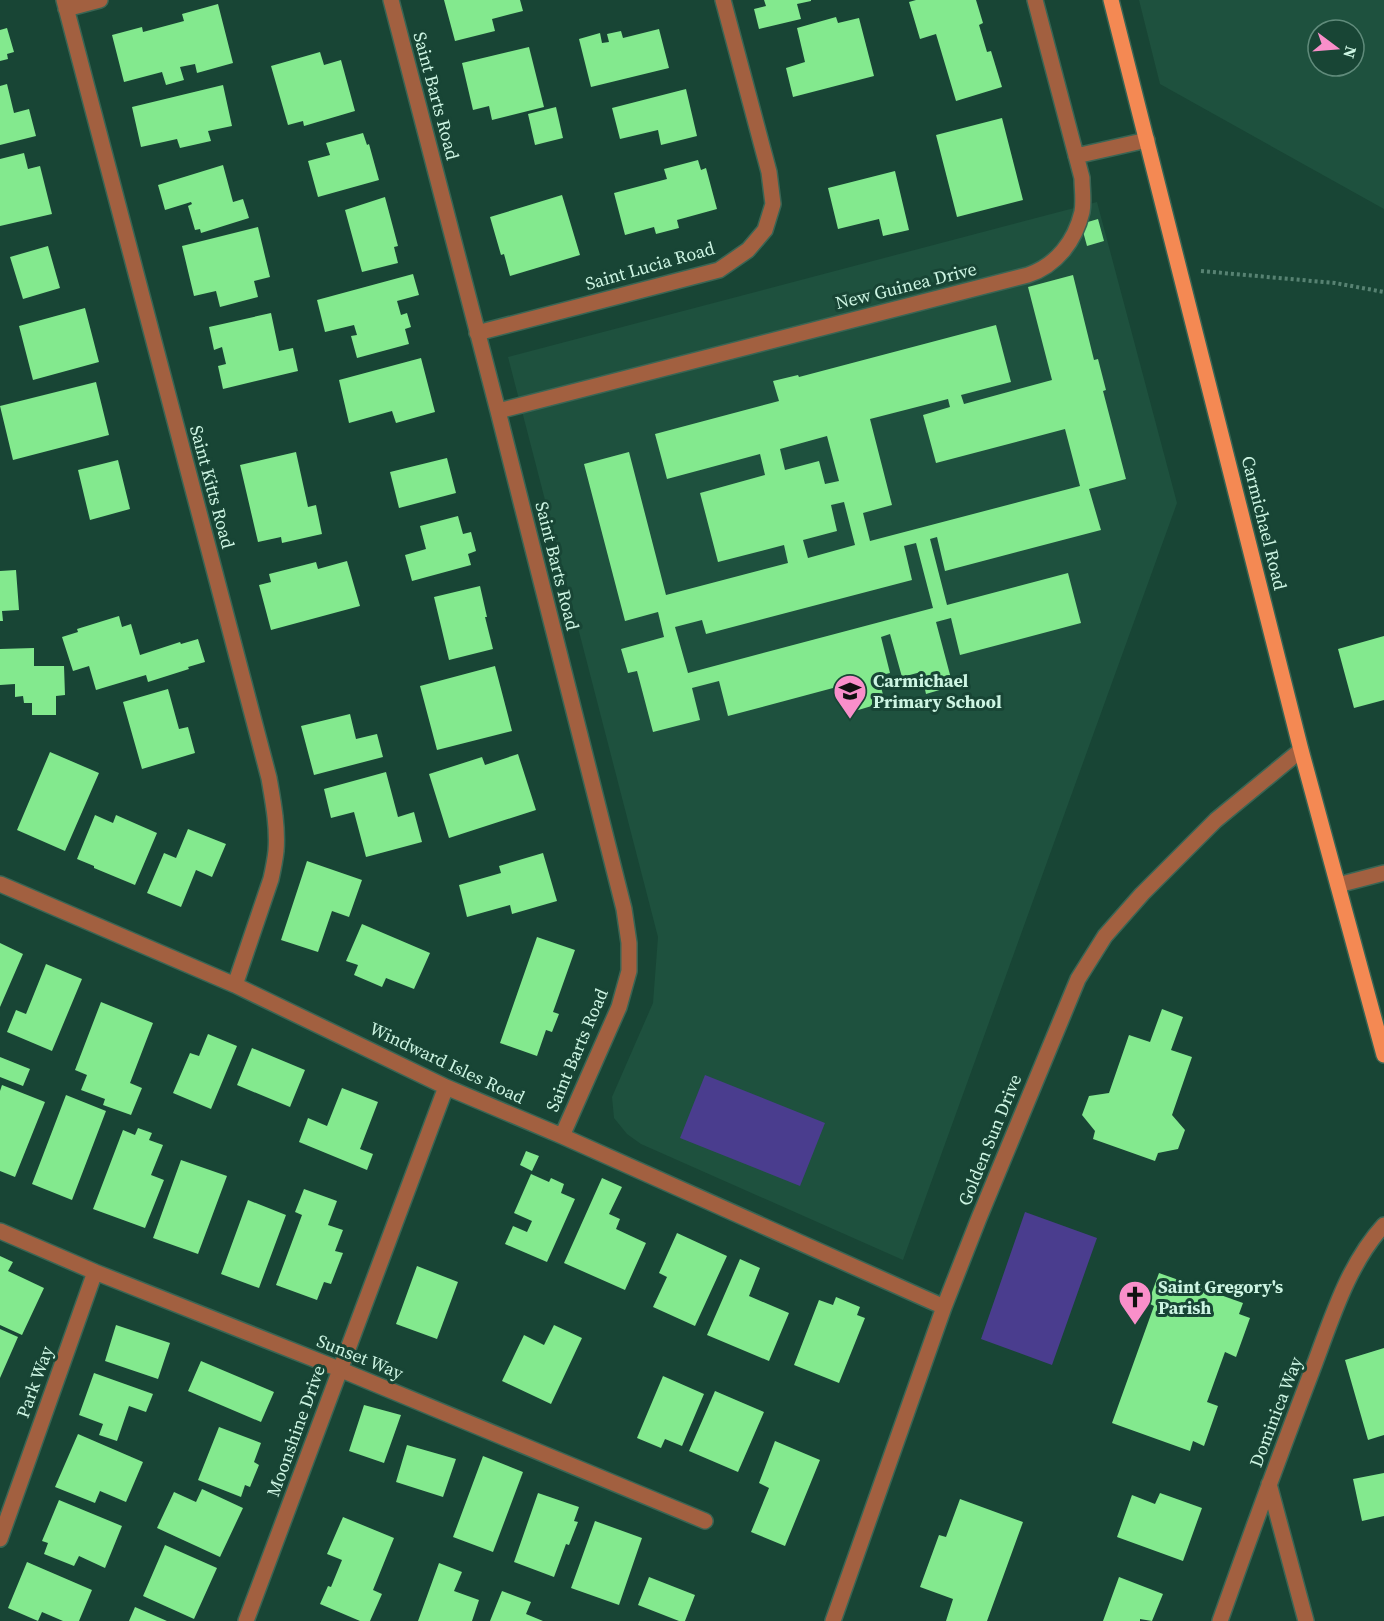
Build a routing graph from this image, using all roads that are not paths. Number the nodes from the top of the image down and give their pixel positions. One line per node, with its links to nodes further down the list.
1 (100, 0): 6 (street)
2 (391, 0): 9 (street, Saint Barts Road)
3 (723, 0): 9 (street, Saint Lucia Road)
4 (1035, 0): 8 (street, New Guinea Drive)
5 (1111, 0): 7 (main road, Carmichael Road)
6 (65, 5): 15 (street, Saint Kitts Road)
7 (1147, 140): 8 (street); 11 (main road, Carmichael Road)
8 (1076, 156): 10 (street, New Guinea Drive)
9 (477, 333): 10 (street, Saint Barts Road)
10 (498, 411): 19 (street, Saint Barts Road)
11 (1301, 750): 14 (main road, Carmichael Road); 23 (street, Golden Sun Drive)
12 (1384, 873): 14 (street)
13 (0, 884): 15 (street, Windward Isles Road)
14 (1338, 885): 16 (main road, Carmichael Road)
15 (235, 985): 18 (street, Windward Isles Road)
16 (1382, 1039): 17 (main road, Carmichael Road)
17 (1384, 1055)
18 (446, 1087): 19 (street, Windward Isles Road); 24 (street, Moonshine Drive)
19 (562, 1136): 23 (street, Windward Isles Road)
20 (1384, 1225): 25 (street, Dominica Way)
21 (0, 1231): 22 (street, Sunset Way)
22 (95, 1272): 24 (street, Sunset Way); 27 (street, Park Way)
23 (944, 1306): 29 (street, Golden Sun Drive)
24 (339, 1369): 26 (street, Sunset Way); 28 (street, Moonshine Drive)
25 (1269, 1484): 30 (street, Dominica Way); 31 (street)
26 (705, 1521)
27 (0, 1539)
28 (247, 1621)
29 (833, 1621)
30 (1220, 1621)
31 (1306, 1621)

